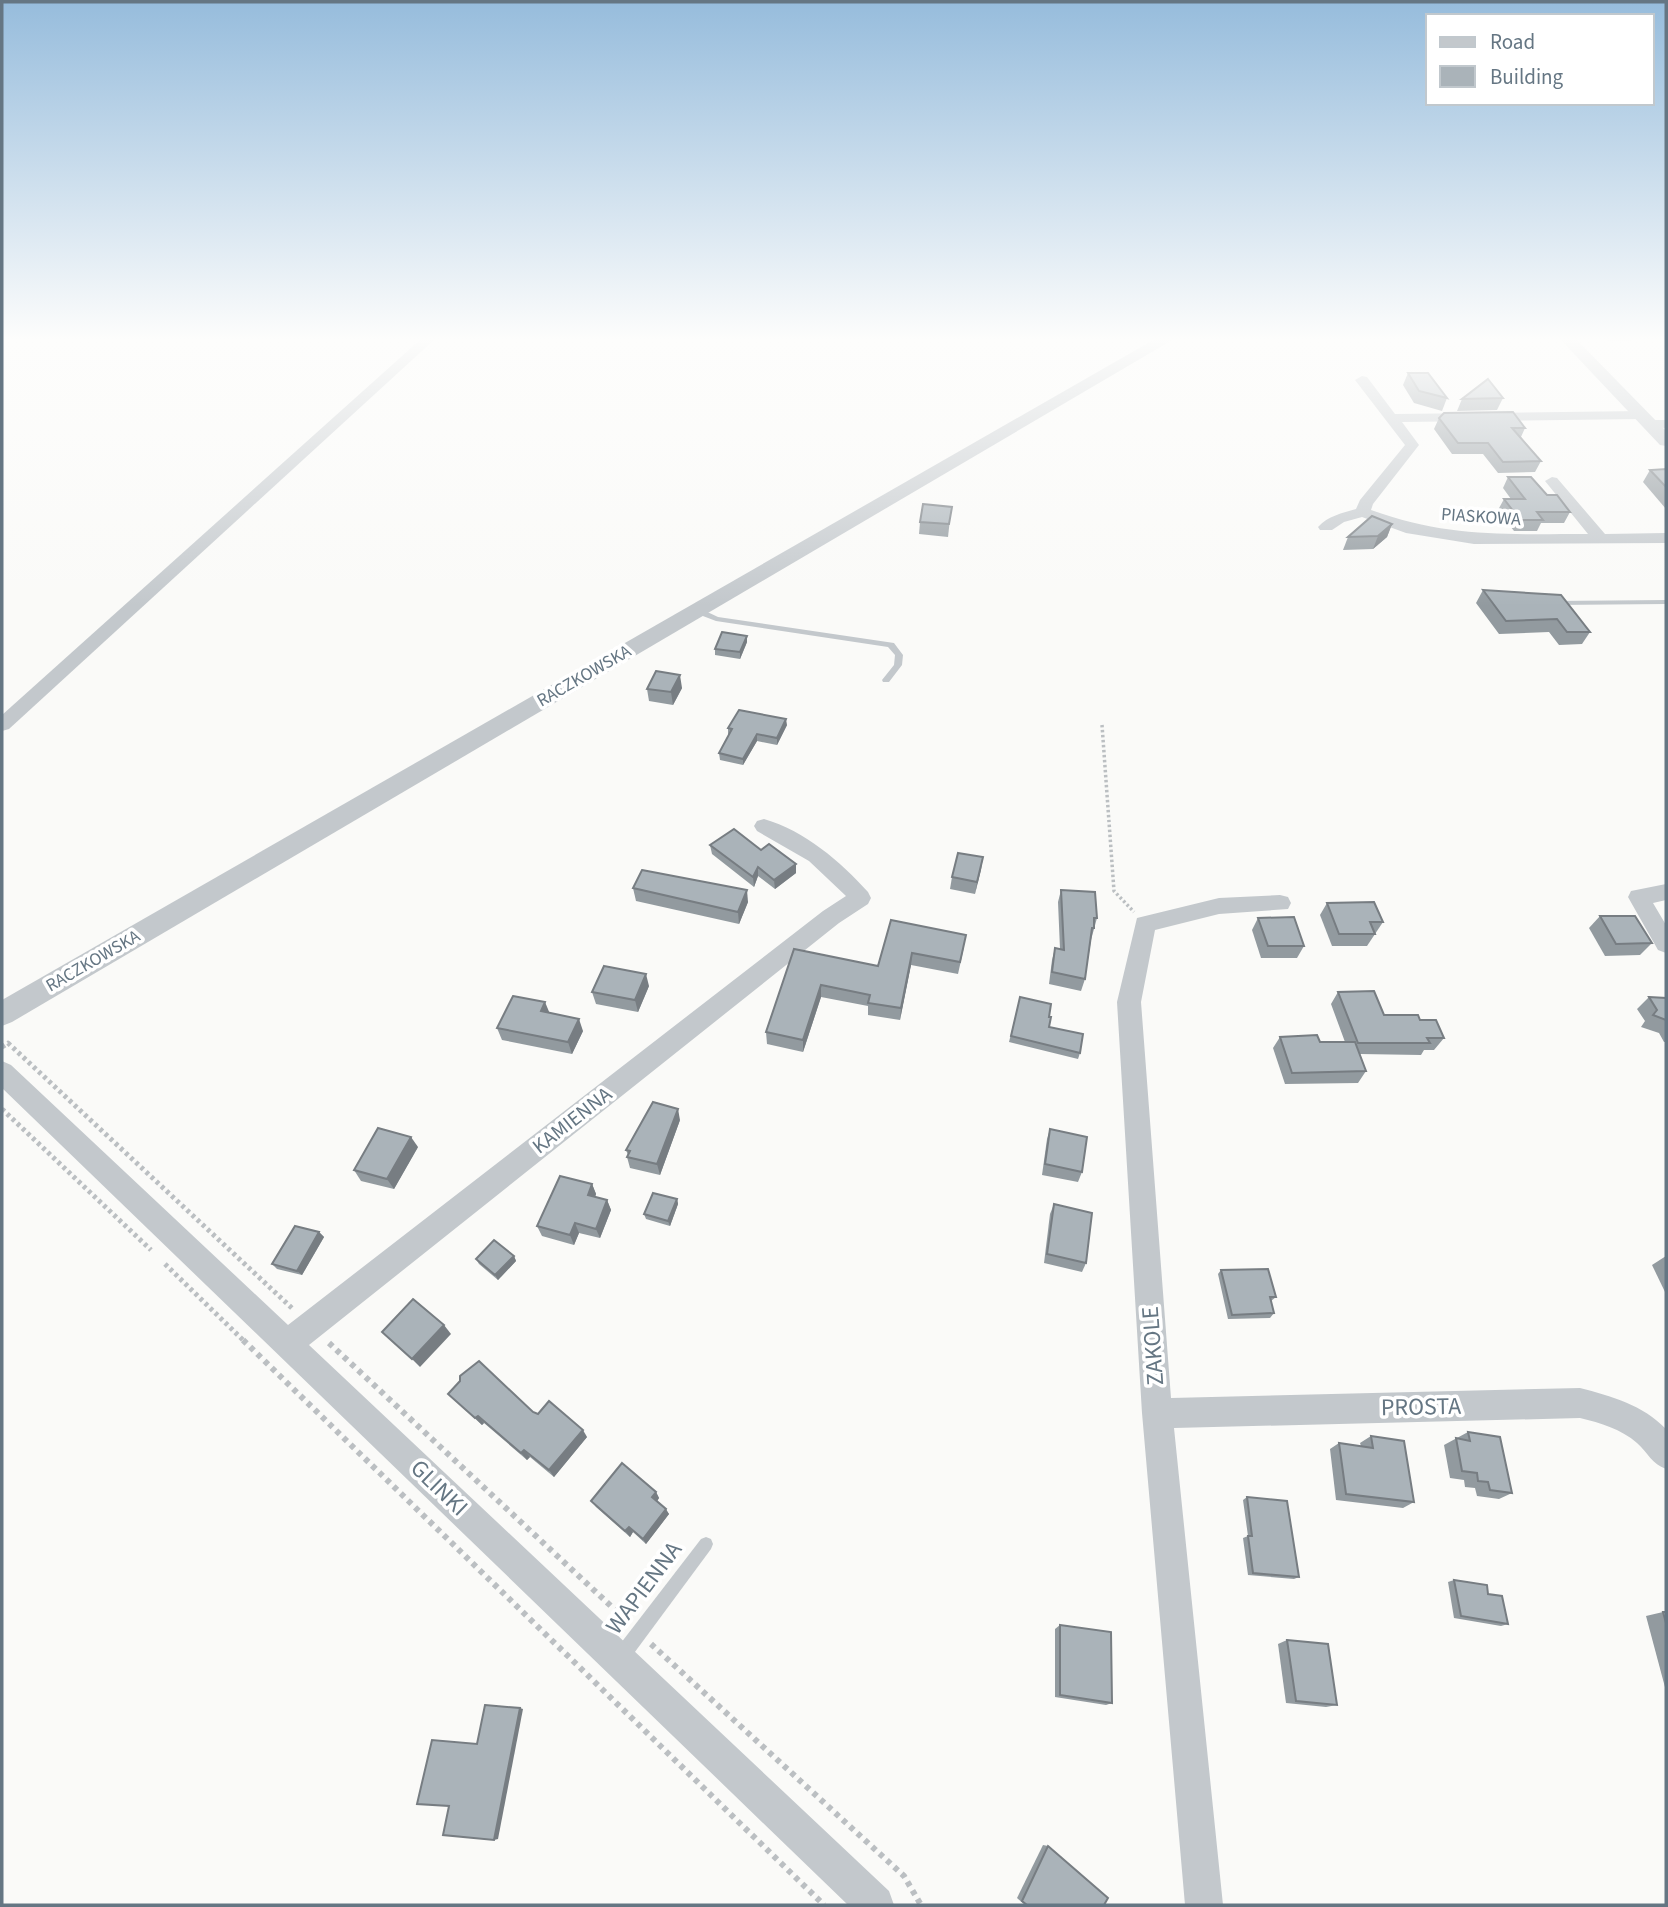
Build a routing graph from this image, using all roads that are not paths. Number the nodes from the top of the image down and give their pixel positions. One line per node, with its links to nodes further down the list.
1 (331, 428): 13 (street)
2 (1015, 428): 11 (street, RACZKOWSKA)
3 (1399, 428): 5 (street)
4 (1552, 481): 7 (street)
5 (1363, 512): 6 (street); 7 (street, PIASKOWA)
6 (1326, 527)
7 (1600, 538): 8 (street, PIASKOWA)
8 (1666, 538)
9 (1666, 601): 10 (lane)
10 (1545, 603)
11 (698, 611): 12 (lane); 18 (street, RACZKOWSKA)
12 (886, 680)
13 (2, 725)
14 (764, 826): 20 (street, KAMIENNA)
15 (1666, 892): 17 (street)
16 (1280, 903): 21 (street, ZAKOLE)
17 (1666, 944)
18 (2, 1014)
19 (2, 1072): 20 (street, GLINKI)
20 (299, 1335): 24 (street, GLINKI)
21 (1157, 1413): 22 (street, PROSTA); 26 (street, ZAKOLE)
22 (1666, 1454)
23 (706, 1544): 24 (lane, WAPIENNA)
24 (618, 1660): 25 (street, GLINKI)
25 (875, 1905)
26 (1203, 1905)

